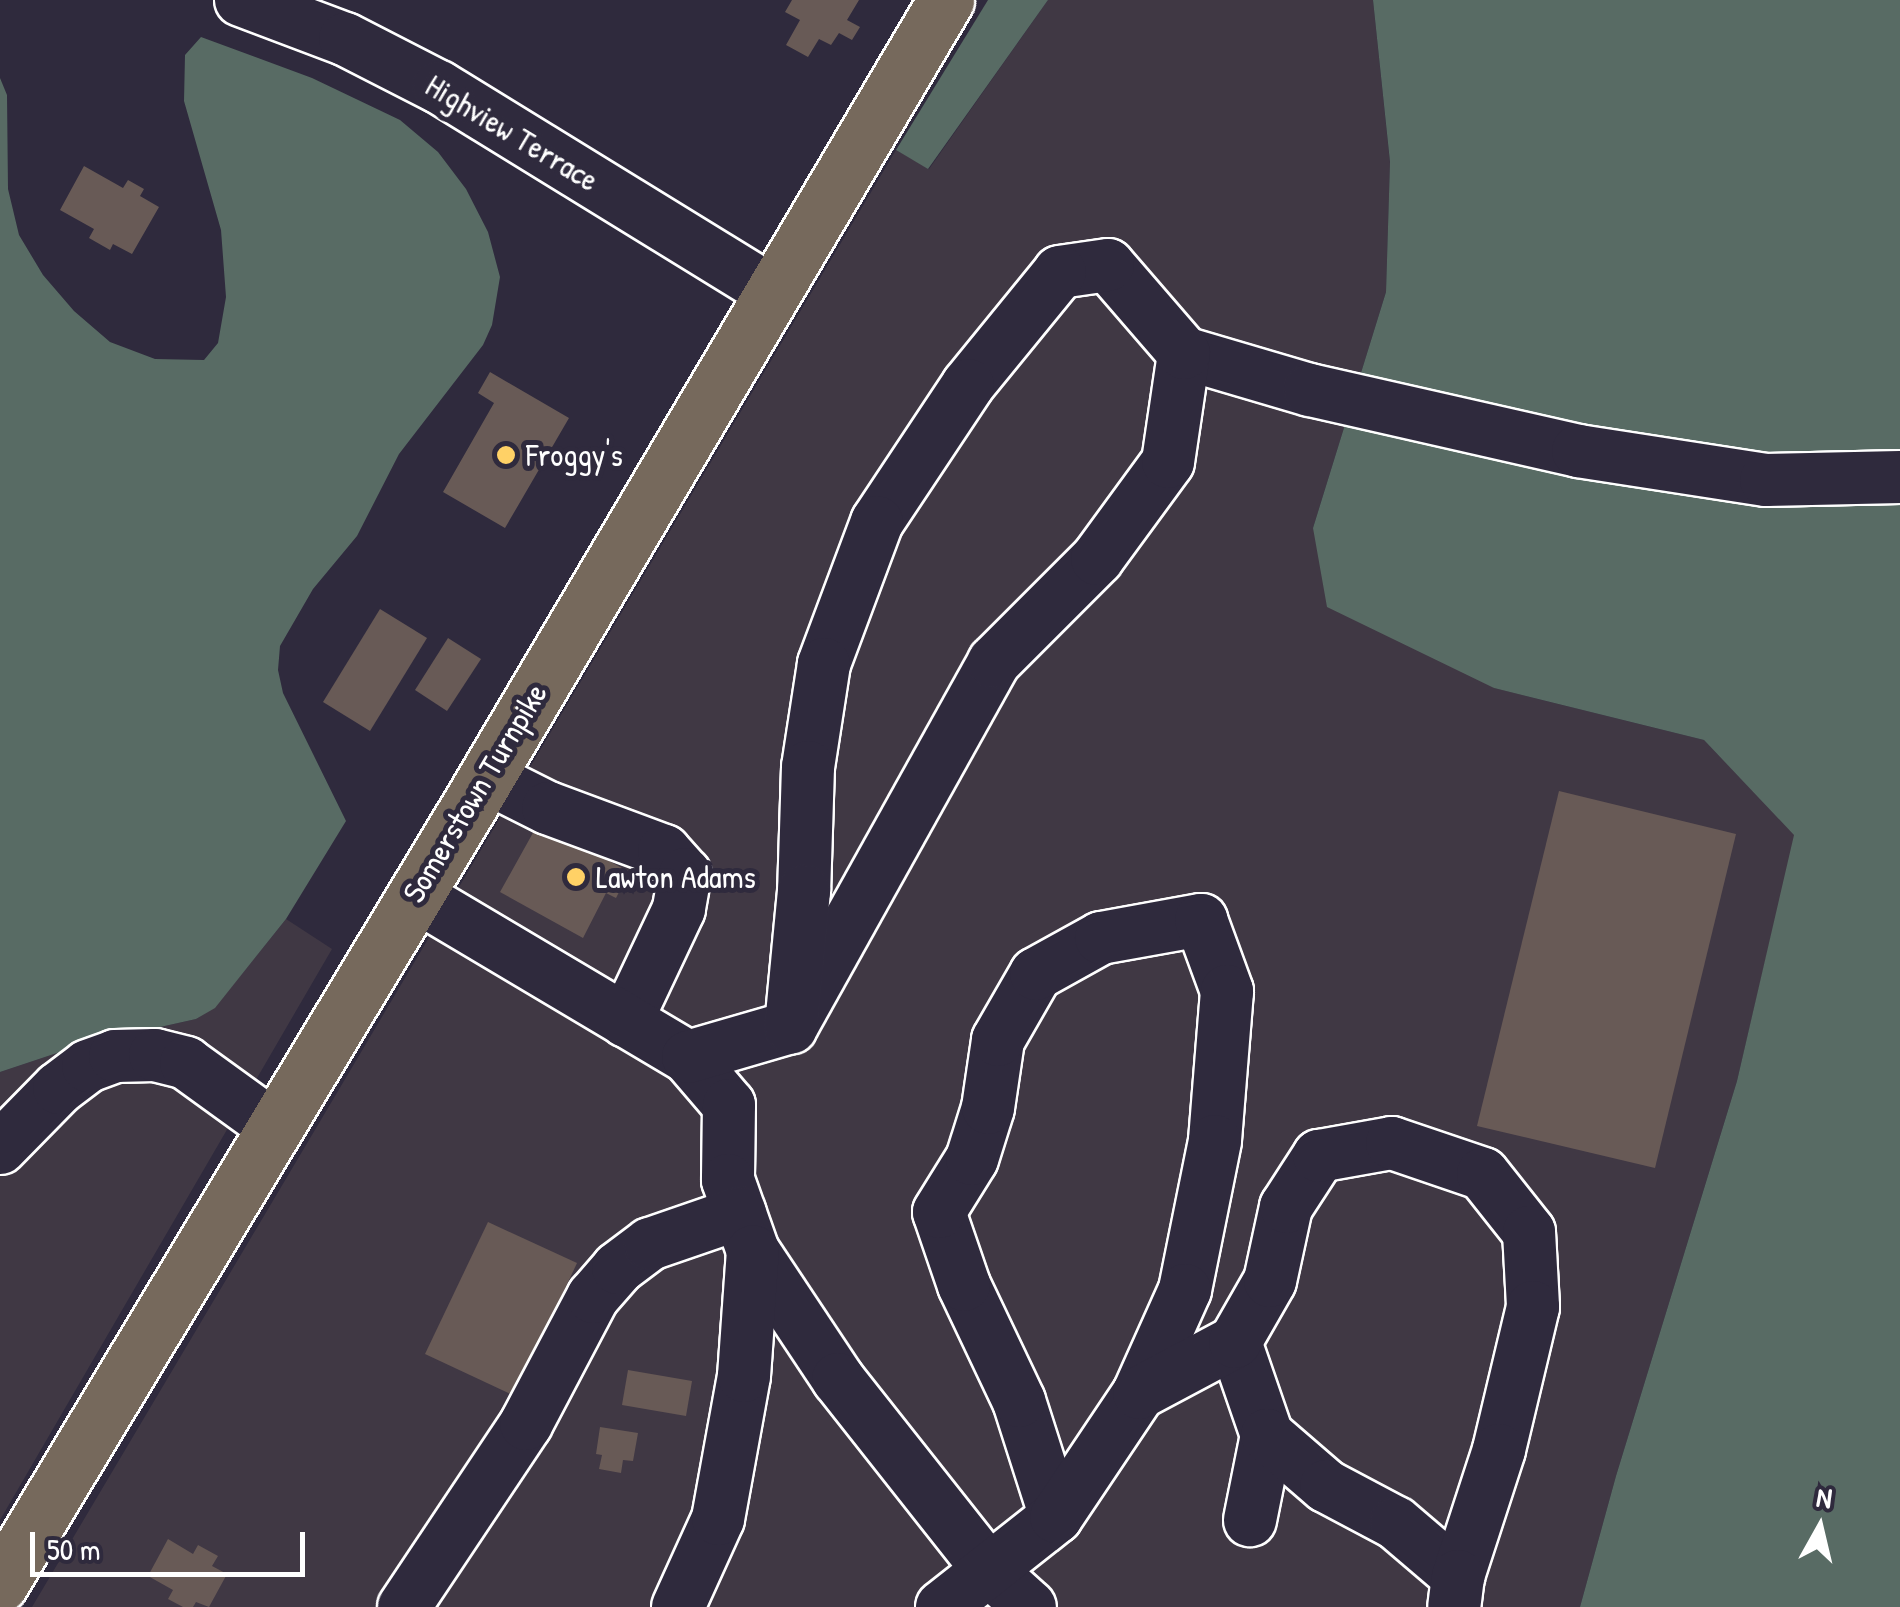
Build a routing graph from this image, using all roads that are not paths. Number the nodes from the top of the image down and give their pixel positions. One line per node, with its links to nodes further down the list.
1 (241, 0): 3 (street, Highview Terrace)
2 (946, 0): 3 (main road, Somerstown Turnpike)
3 (771, 291): 6 (main road, Somerstown Turnpike)
4 (1184, 353): 5 (street); 9 (street); 9 (street)
5 (1900, 477)
6 (486, 776): 7 (main road, Somerstown Turnpike); 8 (street)
7 (414, 895): 8 (street); 11 (main road, Somerstown Turnpike)
8 (626, 1021): 10 (street)
9 (792, 1027): 10 (street)
10 (688, 1057): 13 (street)
11 (273, 1126): 12 (street); 20 (main road, Somerstown Turnpike)
12 (0, 1148)
13 (746, 1232): 19 (street); 22 (street); 23 (street)
14 (1235, 1342): 15 (street); 16 (street); 21 (street)
15 (1139, 1393): 17 (street); 17 (street)
16 (1267, 1436): 18 (street); 21 (street)
17 (1056, 1517): 19 (street)
18 (1250, 1520)
19 (989, 1570): 24 (street); 25 (street)
20 (0, 1584)
21 (1456, 1591)
22 (404, 1607)
23 (678, 1607)
24 (942, 1607)
25 (1030, 1607)

